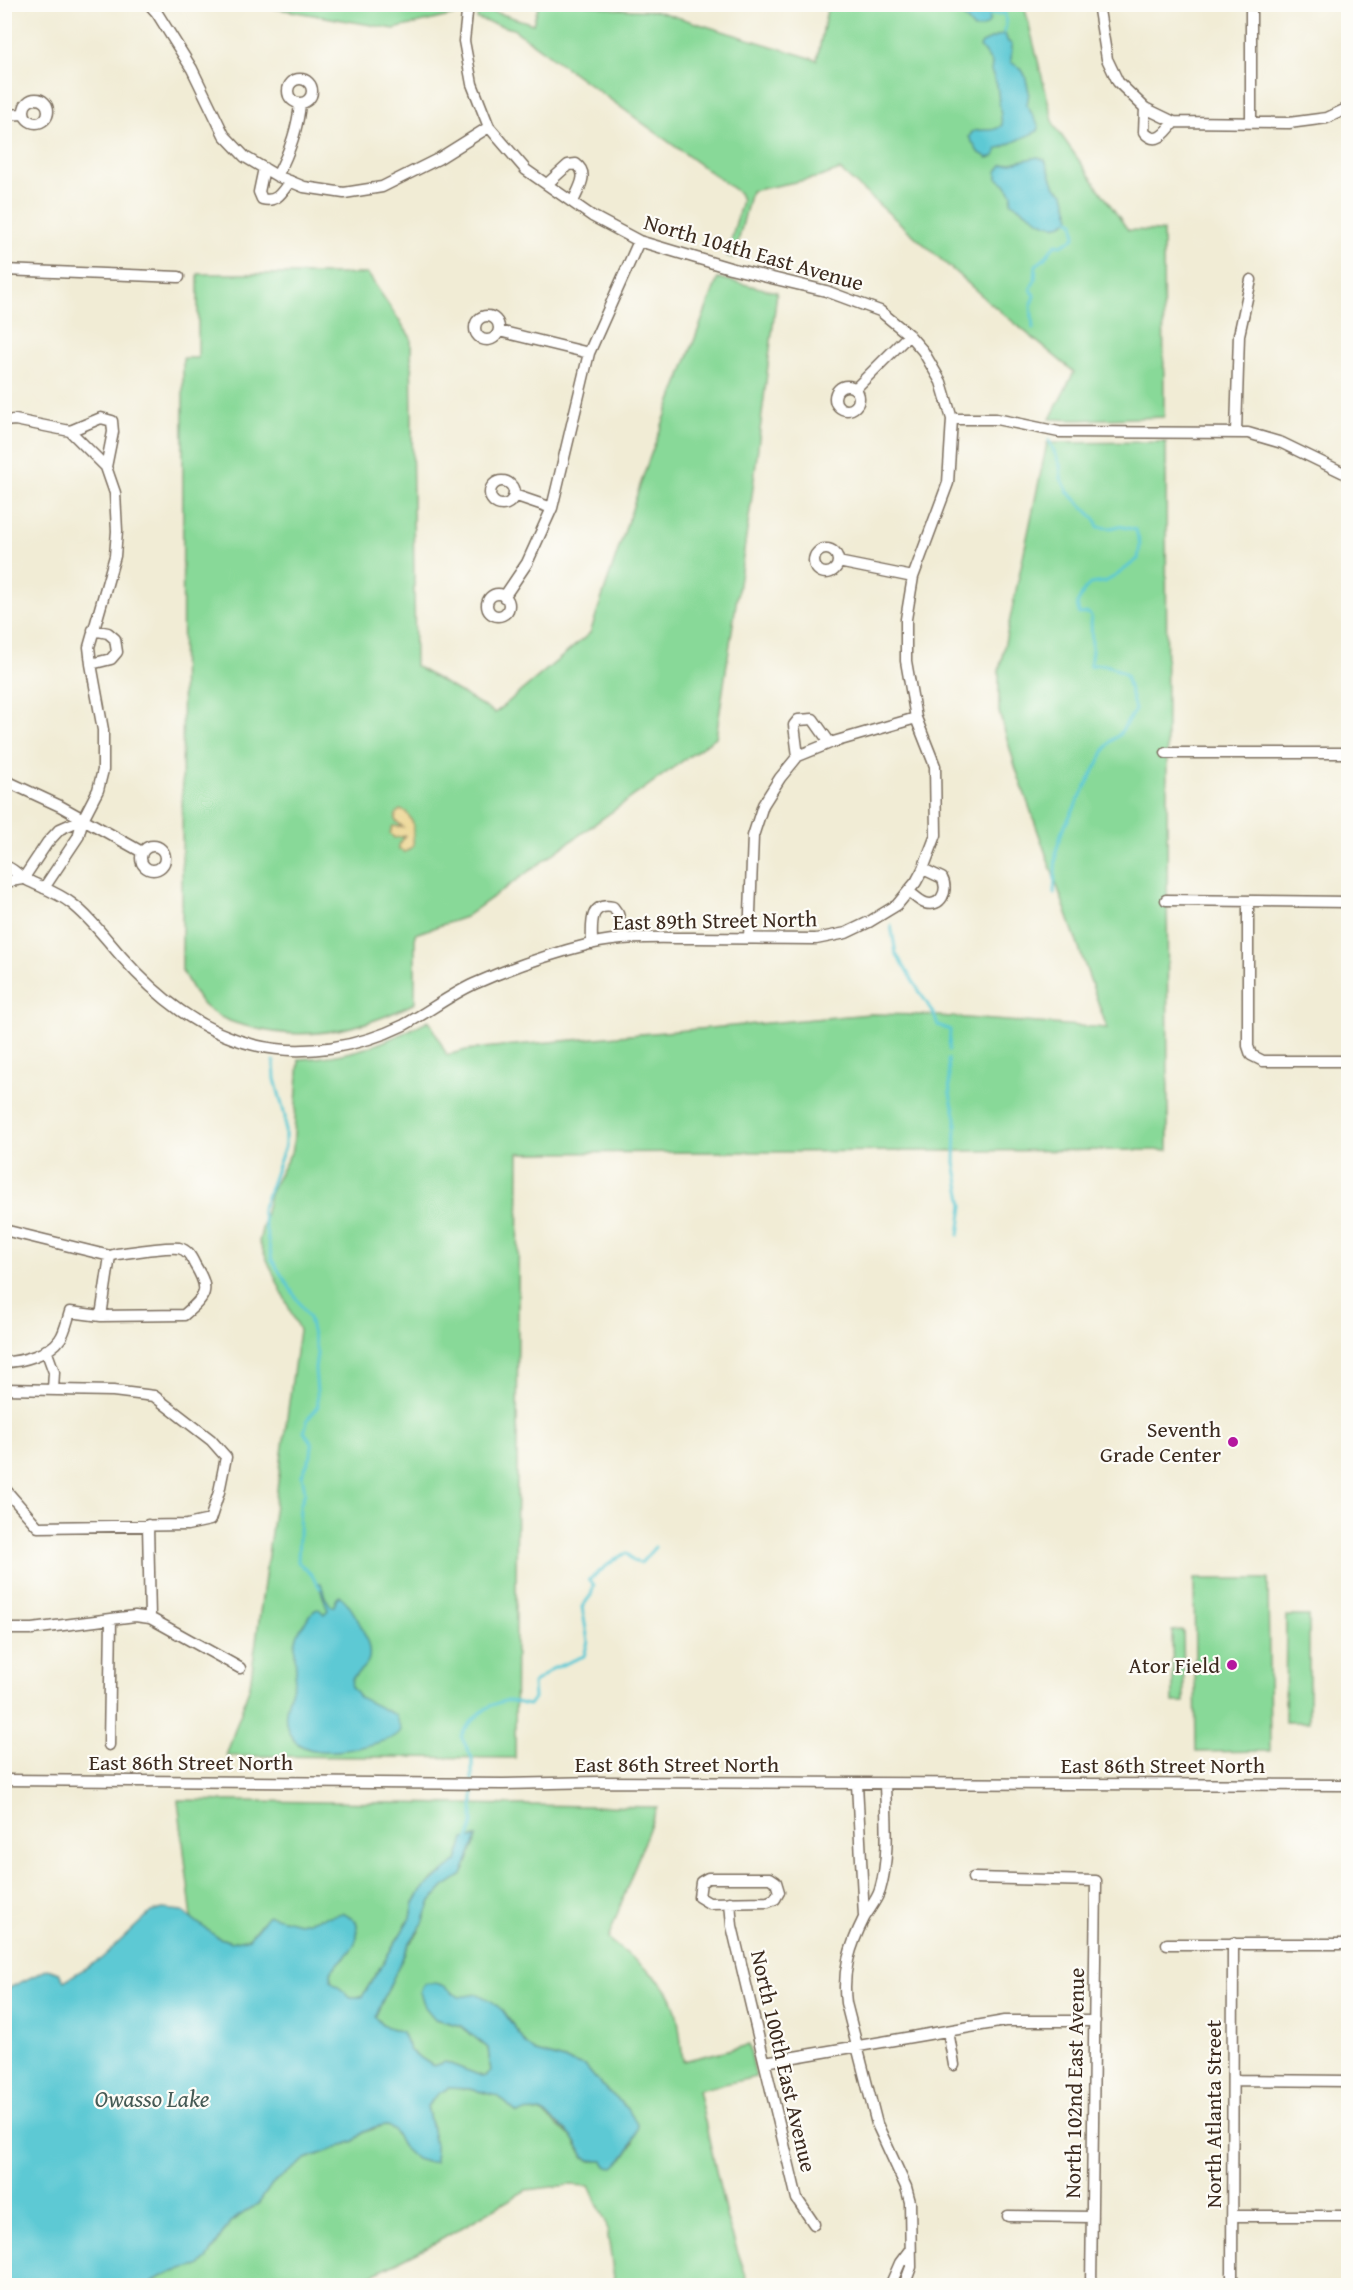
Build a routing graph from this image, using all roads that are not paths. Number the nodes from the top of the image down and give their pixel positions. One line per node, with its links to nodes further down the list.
1 (149, 4): 13 (street)
2 (468, 4): 12 (street, North 104th East Avenue)
3 (1098, 4): 6 (street)
4 (1251, 4): 11 (street)
5 (300, 103): 14 (street)
6 (1145, 108): 10 (street); 10 (street)
7 (1348, 108): 11 (street)
8 (24, 114): 9 (street)
9 (4, 115)
10 (1174, 122): 11 (street)
11 (1251, 122)
12 (489, 127): 15 (street); 16 (street, North 104th East Avenue)
13 (264, 168): 14 (street); 15 (street)
14 (277, 176): 15 (street)
15 (290, 181)
16 (547, 184): 17 (street, North 104th East Avenue); 17 (street)
17 (573, 202): 18 (street, North 104th East Avenue)
18 (639, 241): 23 (street, North 104th East Avenue); 24 (street)
19 (4, 270): 20 (street)
20 (179, 277)
21 (1251, 280): 29 (street)
22 (499, 331): 24 (street)
23 (909, 335): 25 (street); 26 (street, North 104th East Avenue)
24 (589, 353): 33 (street)
25 (855, 389)
26 (952, 419): 29 (street); 35 (street, North 104th East Avenue)
27 (4, 421): 28 (street)
28 (70, 431): 30 (street); 30 (street)
29 (1236, 432): 31 (street)
30 (106, 467): 37 (street)
31 (1348, 475)
32 (514, 495): 33 (street)
33 (552, 508): 36 (street)
34 (838, 562): 35 (street)
35 (914, 577): 39 (street, North 104th East Avenue)
36 (504, 597)
37 (93, 630): 38 (street); 38 (street)
38 (91, 664): 45 (street)
39 (916, 718): 40 (street); 48 (street, North 104th East Avenue)
40 (830, 743): 43 (street); 43 (street)
41 (1166, 753): 42 (street)
42 (1348, 753)
43 (798, 756): 57 (street)
44 (4, 780): 45 (street)
45 (83, 819): 46 (street); 49 (street); 51 (street)
46 (142, 852)
47 (4, 866): 49 (street, East 89th Street North)
48 (923, 869): 52 (street, East 89th Street North); 52 (street)
49 (23, 879): 50 (street); 51 (street, East 89th Street North)
50 (4, 882)
51 (44, 888): 58 (street, East 89th Street North)
52 (909, 892): 57 (street, East 89th Street North)
53 (1166, 900): 54 (street)
54 (1248, 901): 55 (street); 59 (street)
55 (1348, 902)
56 (624, 937): 57 (street, East 89th Street North); 58 (street, East 89th Street North); 58 (street)
57 (750, 938)
58 (592, 944)
59 (1348, 1061)
60 (4, 1230): 61 (street)
61 (110, 1256): 62 (street); 62 (street)
62 (101, 1316): 63 (street)
63 (46, 1350): 64 (street); 66 (street)
64 (4, 1362)
65 (4, 1389): 66 (street)
66 (53, 1390): 68 (street)
67 (4, 1488): 68 (street)
68 (148, 1525): 69 (street)
69 (150, 1617): 70 (street); 72 (street)
70 (111, 1619): 71 (street); 73 (street)
71 (4, 1629)
72 (240, 1668)
73 (110, 1745)
74 (4, 1780): 75 (street, East 86th Street North)
75 (857, 1784): 76 (street, East 86th Street North); 80 (street)
76 (885, 1784): 77 (street, East 86th Street North); 80 (street)
77 (1348, 1785)
78 (973, 1878): 84 (street, North 102nd East Avenue)
79 (730, 1902): 79 (street); 87 (street, North 100th East Avenue)
80 (864, 1917): 86 (street)
81 (1233, 1943): 82 (street); 83 (street); 89 (street, North Atlanta Street)
82 (1167, 1944)
83 (1348, 1944)
84 (1095, 2021): 85 (street); 94 (street, North 102nd East Avenue)
85 (948, 2031): 86 (street); 88 (street)
86 (857, 2045): 87 (street); 96 (street)
87 (765, 2062): 95 (street, North 100th East Avenue)
88 (954, 2066)
89 (1233, 2080): 90 (street); 92 (street, North Atlanta Street)
90 (1348, 2081)
91 (1008, 2216): 94 (street)
92 (1233, 2216): 93 (street); 100 (street, North Atlanta Street)
93 (1348, 2216)
94 (1092, 2217): 99 (street, North 102nd East Avenue)
95 (813, 2224)
96 (909, 2251): 97 (street); 98 (street)
97 (890, 2286)
98 (904, 2286)
99 (1091, 2286)
100 (1232, 2286)

